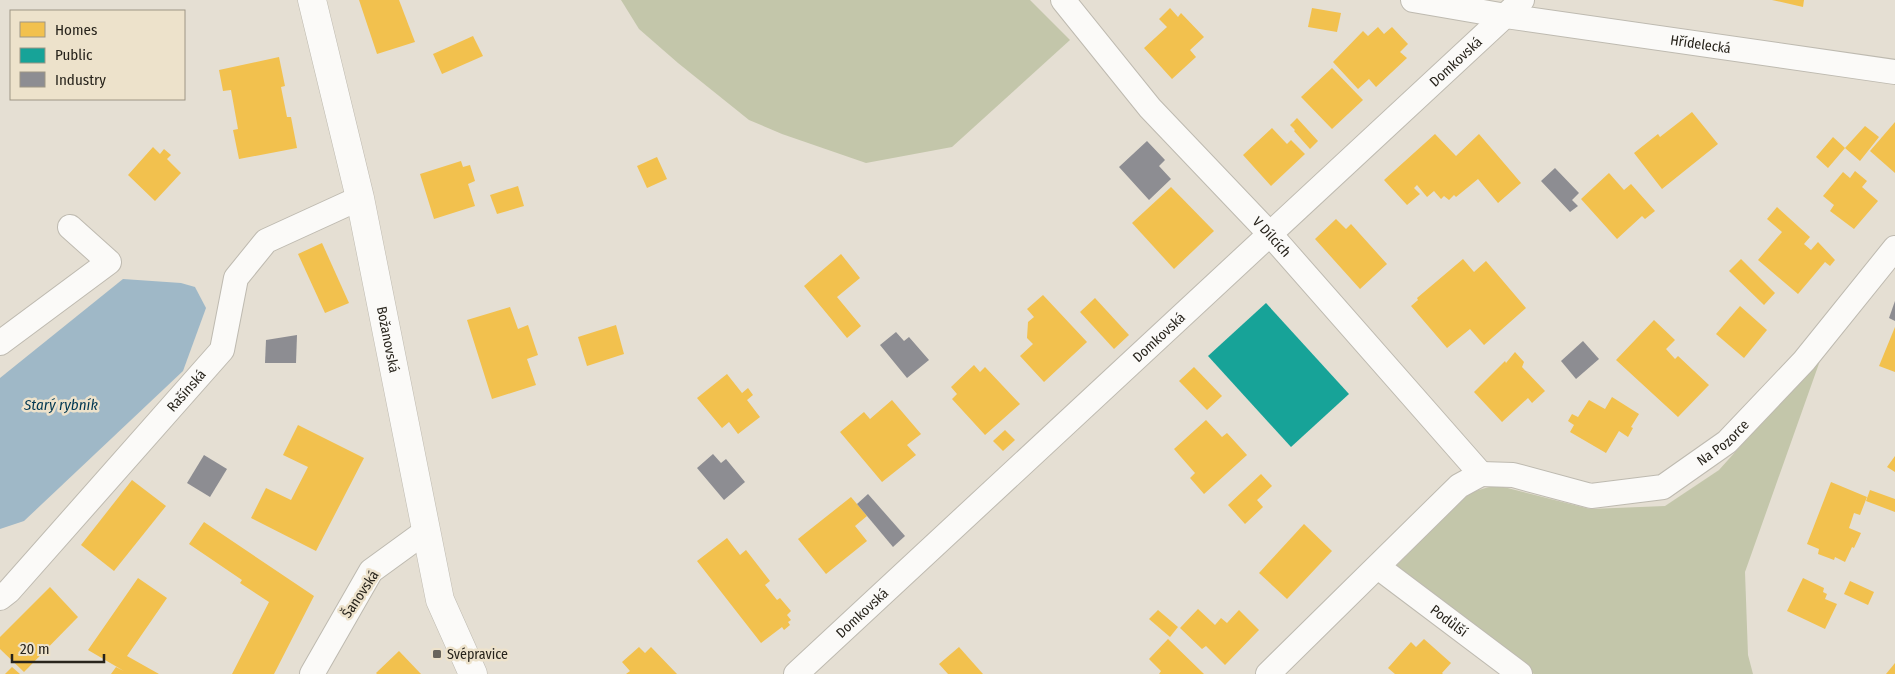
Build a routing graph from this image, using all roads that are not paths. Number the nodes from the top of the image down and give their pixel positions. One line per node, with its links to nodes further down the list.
1 (312, 0): 6 (street, Božanovská)
2 (1064, 0): 8 (street, V Dílcích)
3 (1413, 0): 4 (street)
4 (1506, 5): 5 (street, Hřídelecká); 8 (street, Domkovská)
5 (1895, 72)
6 (360, 198): 12 (street, Božanovská); 14 (street, Rašínská)
7 (70, 227): 10 (street)
8 (1270, 234): 11 (street, V Dílcích); 17 (street, Domkovská)
9 (1895, 248): 11 (street, Na Pozorce)
10 (0, 343)
11 (1481, 474): 13 (street)
12 (426, 531): 15 (street, Šanovská); 16 (street, Božanovská)
13 (1378, 567): 18 (street); 19 (street, Podůlší)
14 (3, 590)
15 (312, 674)
16 (473, 674)
17 (796, 674)
18 (1268, 674)
19 (1520, 674)

